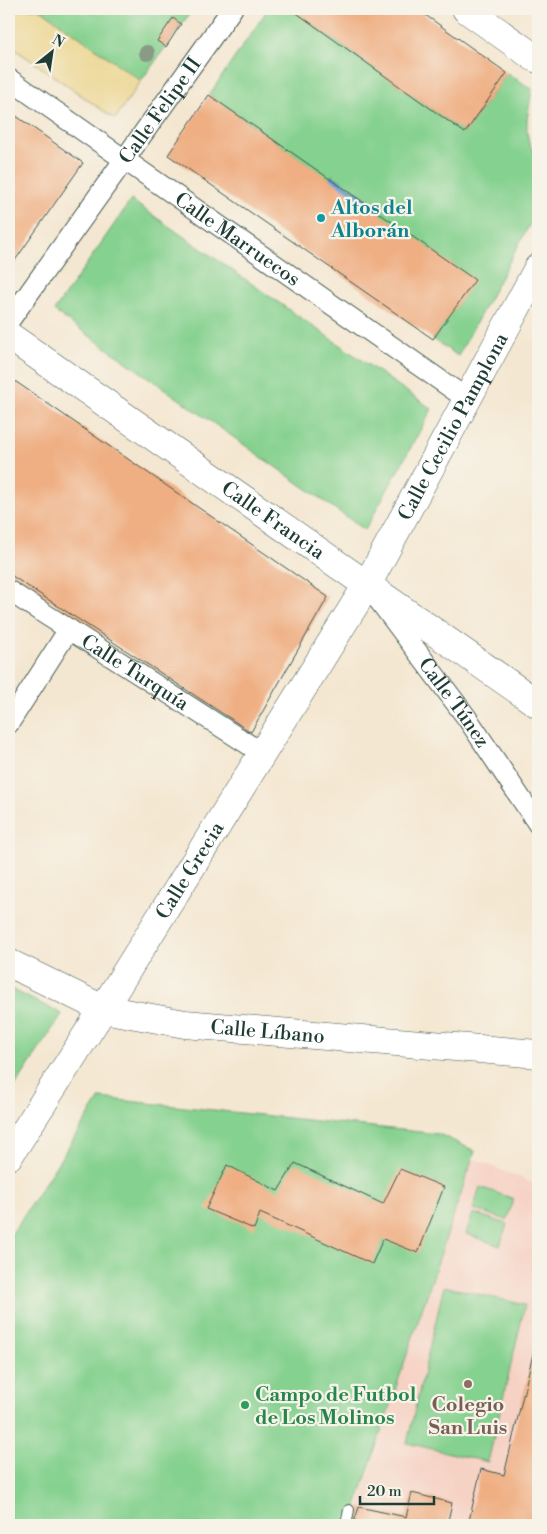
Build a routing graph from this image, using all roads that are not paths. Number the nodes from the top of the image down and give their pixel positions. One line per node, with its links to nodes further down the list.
1 (232, 9): 5 (street, Calle Felipe II)
2 (466, 9): 3 (street)
3 (537, 60)
4 (9, 79): 5 (street, Calle Marruecos)
5 (124, 159): 7 (street, Calle Felipe II); 9 (street, Calle Marruecos)
6 (538, 268): 9 (street, Calle Cecilio Pamplona)
7 (9, 321)
8 (9, 336): 10 (street, Calle Francia)
9 (467, 399): 10 (street, Calle Cecilio Pamplona)
10 (367, 585): 13 (street, Calle Francia); 15 (street, Calle Grecia); 16 (street, Calle Túnez)
11 (9, 591): 12 (street, Calle Turquía)
12 (69, 629): 14 (street); 15 (street, Calle Turquía)
13 (538, 704)
14 (9, 722)
15 (262, 753): 18 (street, Calle Grecia)
16 (538, 824)
17 (9, 963): 18 (street, Calle Líbano)
18 (103, 1009): 19 (street, Calle Líbano); 20 (street, Calle Grecia)
19 (538, 1054)
20 (9, 1156)
21 (349, 1510): 22 (lane)
22 (346, 1525)

